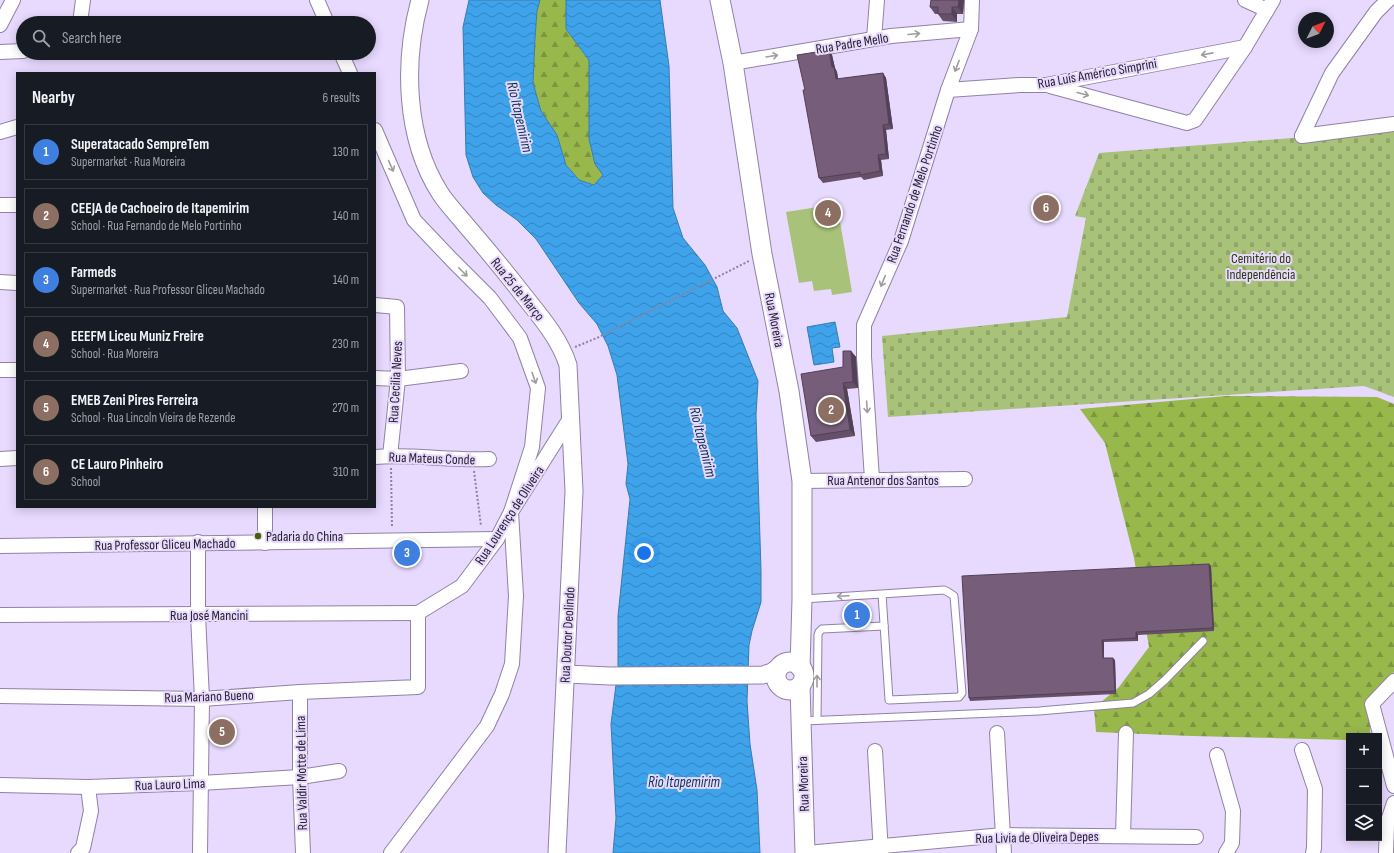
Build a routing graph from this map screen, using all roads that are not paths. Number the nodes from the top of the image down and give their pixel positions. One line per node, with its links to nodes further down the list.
1 (13, 0): 13 (street)
2 (83, 0): 11 (street)
3 (317, 0): 12 (street)
4 (420, 0): 38 (street, Rua 25 de Março)
5 (720, 0): 20 (main road, Rua Moreira)
6 (877, 0): 15 (street)
7 (972, 0): 14 (street, Rua Fernando de Melo Portinho)
8 (1245, 0): 10 (street)
9 (1388, 0): 24 (street)
10 (1270, 5): 16 (street)
11 (81, 16)
12 (325, 16)
13 (0, 25)
14 (971, 29): 15 (street, Rua Padre Mello, one-way to 14); 23 (street, Rua Fernando de Melo Portinho, one-way to 23)
15 (874, 39): 20 (street, Rua Padre Mello, one-way to 15)
16 (1246, 47): 22 (street, Rua Luís Américo Simprini, one-way to 22); 22 (street, one-way to 16)
17 (16, 51): 18 (street)
18 (0, 52)
19 (344, 60): 21 (street)
20 (733, 63): 46 (main road, Rua Moreira)
21 (350, 72)
22 (1046, 84): 23 (street, Rua Luís Américo Simprini)
23 (948, 90): 44 (street, Rua Fernando de Melo Portinho, one-way to 44)
24 (1394, 124)
25 (16, 127): 26 (street)
26 (0, 132)
27 (376, 132): 48 (street, one-way to 48)
28 (0, 205): 29 (street)
29 (16, 206)
30 (0, 282): 31 (street)
31 (16, 283)
32 (376, 305): 37 (street, Rua Cecilia Neves)
33 (0, 370): 34 (street)
34 (16, 370)
35 (461, 371): 37 (street)
36 (376, 378): 37 (street)
37 (398, 379): 39 (street, Rua Cecilia Neves)
38 (570, 417): 48 (street, Rua Lourenço de Oliveira); 60 (street, Rua Doutor Deolindo)
39 (390, 456): 40 (street, Rua Mateus Conde); 43 (street, Rua Mateus Conde)
40 (376, 457)
41 (16, 458): 42 (street)
42 (0, 459)
43 (490, 459)
44 (872, 479): 45 (street, Rua Antenor dos Santos); 46 (street, Rua Antenor dos Santos)
45 (965, 479)
46 (802, 481): 54 (main road, Rua Moreira)
47 (265, 508): 51 (street)
48 (512, 512): 49 (street, Rua Lourenço de Oliveira); 86 (street)
49 (498, 539): 51 (street, Rua Professor Gliceu Machado); 55 (street, Rua Lourenço de Oliveira)
50 (198, 542): 51 (street, Rua Professor Gliceu Machado); 52 (street, Rua Professor Gliceu Machado); 56 (street)
51 (266, 543)
52 (0, 546)
53 (882, 594): 54 (lane, one-way to 54); 58 (lane); 58 (lane)
54 (802, 599): 61 (main road, Rua Moreira)
55 (418, 613): 56 (street, Rua José Mancini); 63 (street, Rua Mariano Bueno)
56 (198, 615): 57 (street, Rua José Mancini); 65 (street)
57 (0, 616)
58 (884, 626): 66 (lane, one-way to 58)
59 (1203, 641): 66 (lane)
60 (566, 674): 61 (street); 87 (street, Rua Doutor Deolindo)
61 (781, 676): 66 (main road, Rua Moreira)
62 (1394, 681): 76 (street)
63 (300, 692): 65 (street, Rua Mariano Bueno); 73 (street, Rua Valdir Motte de Lima)
64 (0, 696): 65 (street, Rua Mariano Bueno)
65 (202, 699): 74 (street)
66 (806, 719): 88 (main road, Rua Moreira)
67 (997, 733): 79 (street)
68 (1126, 733): 80 (street)
69 (1302, 750): 91 (street)
70 (875, 751): 82 (street)
71 (1217, 755): 90 (street)
72 (339, 771): 73 (street, Rua Lauro Lima)
73 (300, 777): 74 (street, Rua Lauro Lima); 85 (street, Rua Valdir Motte de Lima)
74 (200, 783): 77 (street, Rua Lauro Lima); 84 (street)
75 (0, 785): 77 (street, Rua Lauro Lima)
76 (1394, 786)
77 (88, 787): 83 (street)
78 (1394, 803): 92 (street)
79 (1003, 835): 80 (street, Rua Livia de Oliveira Depes); 82 (street, Rua Livia de Oliveira Depes); 89 (street)
80 (1123, 836): 81 (street, Rua Livia de Oliveira Depes)
81 (1196, 837)
82 (881, 850): 88 (street, Rua Livia de Oliveira Depes)
83 (78, 853)
84 (200, 853)
85 (303, 853)
86 (391, 853)
87 (557, 853)
88 (806, 853)
89 (1004, 853)
90 (1226, 853)
91 (1313, 853)
92 (1386, 853)

